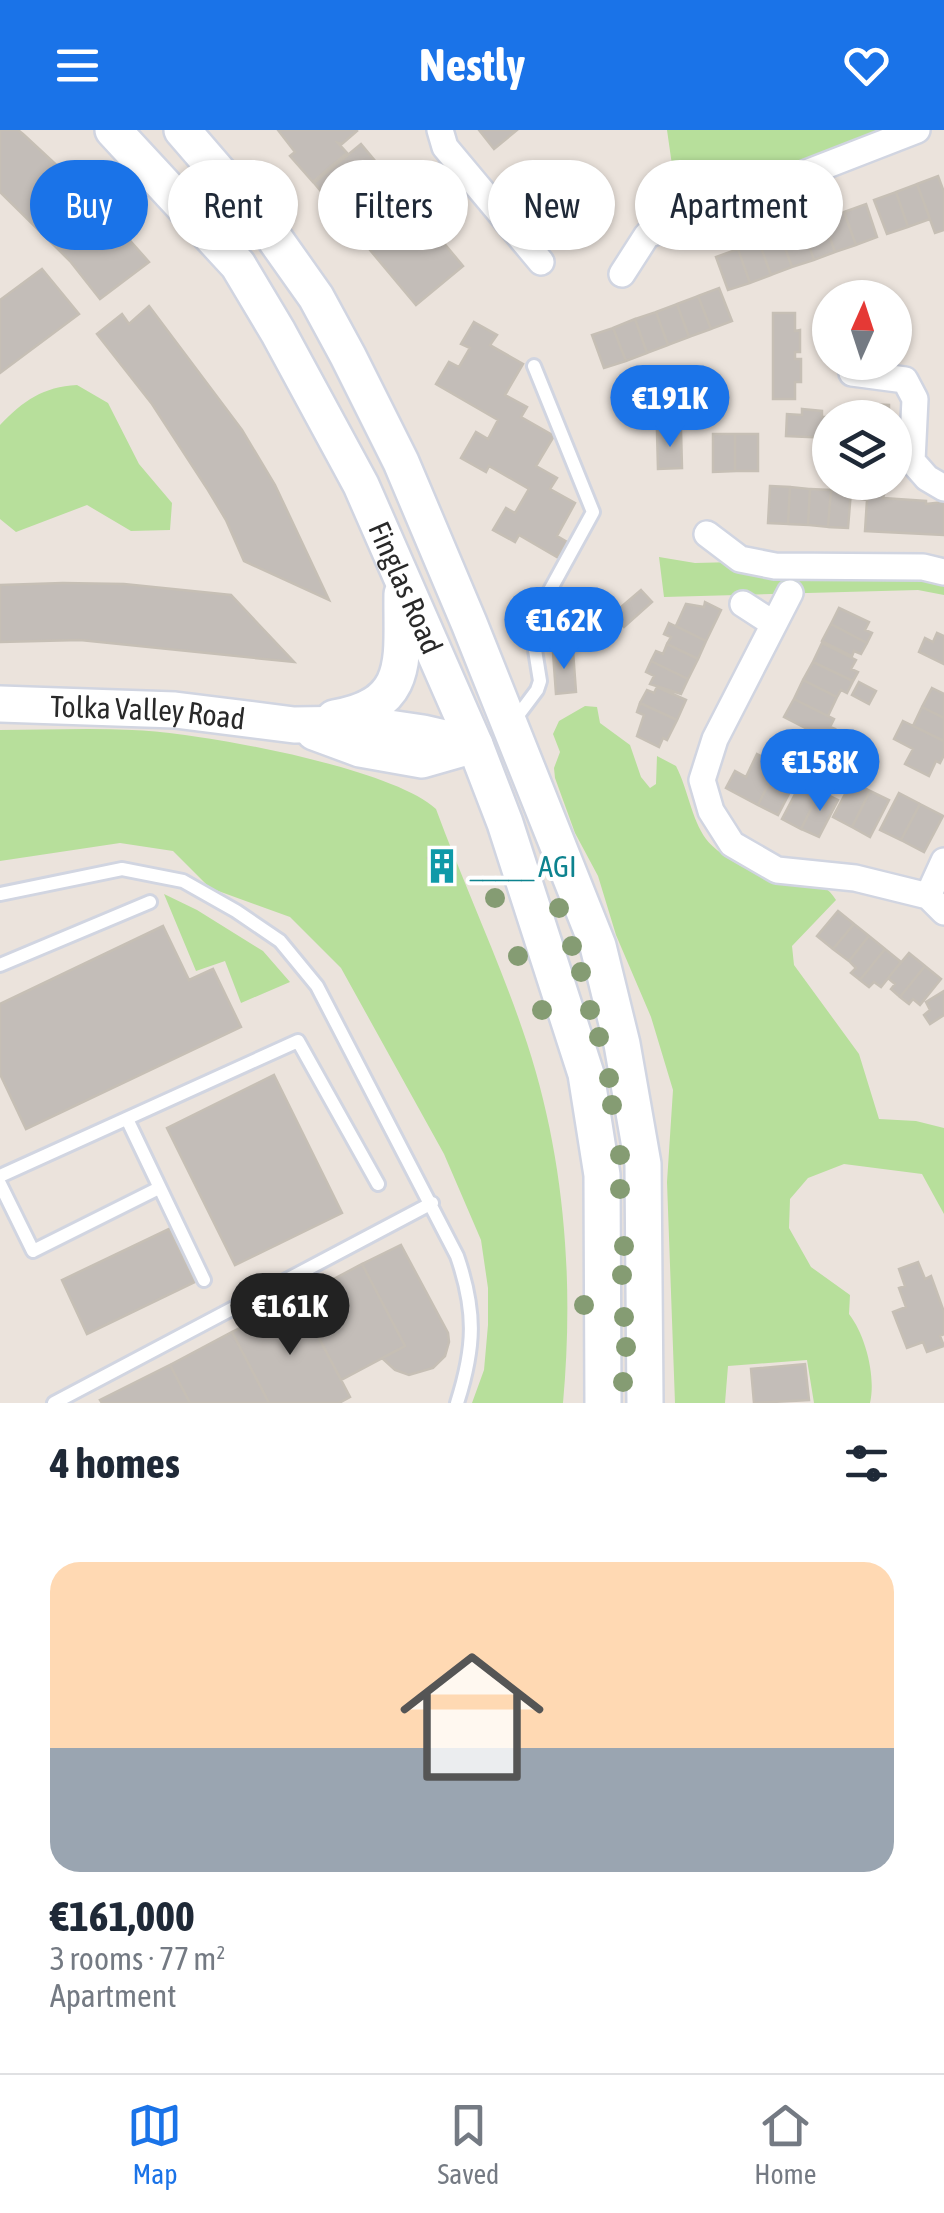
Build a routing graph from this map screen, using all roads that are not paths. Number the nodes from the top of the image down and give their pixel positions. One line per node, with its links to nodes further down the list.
1 (113, 130): 12 (main road, Finglas Road)
2 (182, 130): 17 (main road, Finglas Road)
3 (440, 130): 5 (street)
4 (917, 130): 6 (street)
5 (542, 262)
6 (622, 274)
7 (534, 366): 17 (lane)
8 (905, 380): 9 (street)
9 (944, 488)
10 (708, 534): 11 (street)
11 (944, 572)
12 (402, 582): 18 (main road); 19 (main road, Finglas Road)
13 (790, 593): 15 (street)
14 (743, 604): 15 (street)
15 (774, 624): 23 (street)
16 (0, 704): 18 (main road, Tolka Valley Road)
17 (512, 724): 19 (main road); 34 (main road, Finglas Road)
18 (294, 725): 19 (main road, Tolka Valley Road)
19 (475, 744): 33 (main road, Finglas Road)
20 (944, 861): 23 (street)
21 (0, 894): 29 (lane)
22 (150, 902): 24 (lane)
23 (936, 904)
24 (0, 965)
25 (126, 1120): 26 (lane); 27 (lane); 28 (lane)
26 (0, 1180): 28 (lane)
27 (378, 1184)
28 (159, 1188): 30 (lane)
29 (432, 1203): 31 (lane); 32 (lane)
30 (204, 1280)
31 (54, 1403)
32 (457, 1403)
33 (603, 1403)
34 (645, 1403)

